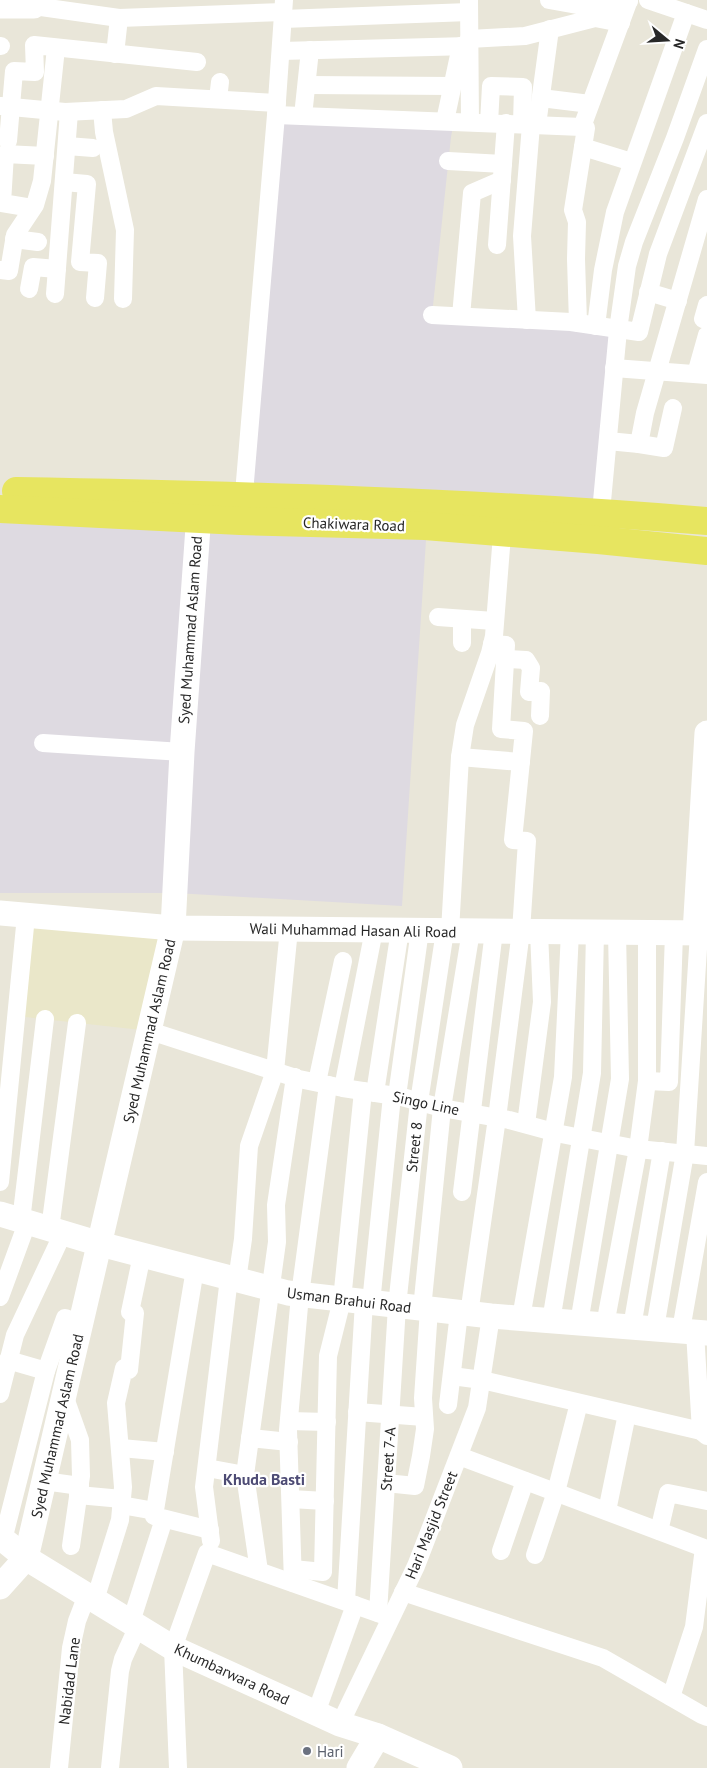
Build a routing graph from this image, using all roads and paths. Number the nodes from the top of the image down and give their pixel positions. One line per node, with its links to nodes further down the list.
1 (549, 0): 2 (street)
2 (629, 0): 11 (street)
3 (648, 0): 8 (street)
4 (34, 3): 5 (street); 9 (street)
5 (0, 6)
6 (469, 6): 7 (street); 13 (street)
7 (283, 10): 9 (street); 17 (street)
8 (686, 12): 10 (street); 43 (street)
9 (118, 18): 18 (street)
10 (707, 20)
11 (621, 23): 12 (street); 25 (street)
12 (550, 29): 13 (street); 23 (street)
13 (466, 43): 15 (street); 22 (street); 33 (street)
14 (56, 48): 18 (street); 26 (street); 28 (street)
15 (310, 50): 17 (street); 21 (street)
16 (707, 50): 68 (street)
17 (280, 51): 27 (street)
18 (115, 54): 19 (street)
19 (196, 62)
20 (220, 82): 24 (street)
21 (307, 85): 22 (street); 31 (street)
22 (452, 86): 32 (street)
23 (541, 98): 25 (street); 35 (street)
24 (218, 99): 27 (street); 29 (street)
25 (590, 104): 36 (street)
26 (6, 106): 28 (street); 37 (street)
27 (277, 109): 31 (street); 79 (street)
28 (51, 110): 30 (street); 41 (street)
29 (102, 110): 30 (street); 59 (street)
30 (69, 112): 38 (street)
31 (303, 116): 32 (street)
32 (445, 121): 33 (street)
33 (470, 122): 35 (street)
34 (707, 123): 56 (street)
35 (517, 124): 36 (street); 44 (street); 64 (street)
36 (582, 127): 39 (street)
37 (8, 141)
38 (67, 146): 40 (street); 45 (street)
39 (583, 147): 43 (street); 66 (street)
40 (93, 148)
41 (45, 156): 48 (street); 48 (street)
42 (448, 161): 44 (street)
43 (632, 162): 67 (street)
44 (503, 172): 52 (street); 63 (street)
45 (64, 182): 47 (street); 49 (street)
46 (707, 199): 60 (street)
47 (62, 205): 48 (street); 49 (street); 53 (street)
48 (33, 206): 50 (street)
49 (85, 206): 58 (street)
50 (14, 239): 51 (street); 54 (street)
51 (38, 242)
52 (497, 245)
53 (57, 269): 55 (street); 57 (street)
54 (0, 270)
55 (30, 289)
56 (648, 292): 60 (street); 68 (street)
57 (55, 294)
58 (95, 298)
59 (123, 300)
60 (678, 301): 71 (street)
61 (707, 305): 65 (street)
62 (432, 315): 63 (street)
63 (461, 316): 64 (street)
64 (527, 320): 66 (street)
65 (707, 320)
66 (578, 323): 67 (street)
67 (596, 326): 68 (street)
68 (618, 330): 70 (street)
69 (707, 335): 72 (street)
70 (614, 368): 71 (street); 74 (street)
71 (658, 370): 72 (street); 75 (street)
72 (702, 375)
73 (673, 408): 75 (street)
74 (608, 441): 75 (street); 80 (street)
75 (639, 444)
76 (0, 491): 77 (main road, Chakiwara Road)
77 (199, 506): 78 (main road, Chakiwara Road); 79 (main road, Chakiwara Road); 93 (street, Syed Muhammad Aslam Road)
78 (0, 509)
79 (242, 509): 81 (main road, Chakiwara Road)
80 (601, 512): 81 (main road, Chakiwara Road); 82 (main road, Chakiwara Road)
81 (503, 519): 83 (main road, Chakiwara Road); 86 (street)
82 (707, 521)
83 (707, 551)
84 (438, 618): 85 (street)
85 (462, 619): 86 (street); 87 (street)
86 (494, 621): 88 (street)
87 (462, 643)
88 (492, 644): 89 (street); 94 (street)
89 (506, 659): 90 (street); 95 (street)
90 (540, 716)
91 (707, 733): 96 (street)
92 (42, 743): 93 (street)
93 (182, 752): 99 (street, Syed Muhammad Aslam Road)
94 (460, 757): 95 (street); 103 (street)
95 (521, 762): 104 (street)
96 (706, 770): 108 (street)
97 (0, 913): 98 (street, Wali Muhammad Hasan Ali Road)
98 (26, 916): 99 (street, Wali Muhammad Hasan Ali Road); 119 (street)
99 (173, 928): 100 (street, Wali Muhammad Hasan Ali Road); 112 (street, Syed Muhammad Aslam Road)
100 (289, 929): 101 (street, Wali Muhammad Hasan Ali Road); 113 (street)
101 (374, 930): 102 (street, Wali Muhammad Hasan Ali Road); 116 (street)
102 (410, 930): 103 (street, Wali Muhammad Hasan Ali Road); 117 (street)
103 (465, 931): 104 (street, Wali Muhammad Hasan Ali Road); 118 (street, Street 8); 120 (street); 121 (street)
104 (530, 932): 105 (street, Wali Muhammad Hasan Ali Road); 122 (street); 123 (street)
105 (570, 932): 106 (street, Wali Muhammad Hasan Ali Road); 124 (street)
106 (606, 932): 107 (street, Wali Muhammad Hasan Ali Road); 125 (street); 126 (street)
107 (647, 933): 108 (street, Wali Muhammad Hasan Ali Road); 115 (street)
108 (694, 933): 115 (street); 129 (street)
109 (343, 961): 116 (street)
110 (45, 1019): 136 (street)
111 (77, 1023): 136 (street)
112 (150, 1031): 113 (street, Singo Line); 137 (street, Syed Muhammad Aslam Road)
113 (275, 1071): 114 (street, Singo Line); 140 (street)
114 (294, 1077): 116 (street, Singo Line); 141 (street)
115 (647, 1081): 127 (street)
116 (329, 1085): 117 (street, Singo Line); 142 (street)
117 (382, 1094): 118 (street, Singo Line); 144 (street); 144 (street)
118 (419, 1102): 120 (street, Singo Line); 145 (street, Street 8)
119 (4, 1103): 131 (street)
120 (442, 1108): 121 (street, Singo Line); 133 (street)
121 (472, 1113): 122 (street, Singo Line); 134 (street)
122 (497, 1118): 123 (street, Singo Line); 135 (street)
123 (526, 1124): 124 (street, Singo Line)
124 (553, 1132): 125 (street, Singo Line); 148 (street)
125 (582, 1138): 126 (street, Singo Line); 149 (street)
126 (609, 1144): 127 (street, Singo Line); 150 (street)
127 (638, 1149): 128 (street, Singo Line); 152 (street)
128 (662, 1151): 129 (street, Singo Line); 153 (street)
129 (685, 1153): 130 (street, Singo Line); 153 (street)
130 (707, 1156)
131 (0, 1182)
132 (707, 1182): 154 (street)
133 (434, 1189): 134 (street); 146 (street)
134 (462, 1192): 135 (street)
135 (486, 1194): 147 (street)
136 (32, 1224): 137 (street, Usman Brahui Road); 143 (street); 155 (street)
137 (100, 1244): 138 (street, Usman Brahui Road); 151 (street, Syed Muhammad Aslam Road)
138 (142, 1255): 139 (street, Usman Brahui Road); 173 (street, Nabidad Lane)
139 (195, 1269): 140 (street, Usman Brahui Road); 174 (street)
140 (233, 1279): 141 (street, Usman Brahui Road); 176 (street)
141 (269, 1288): 142 (street, Usman Brahui Road); 171 (street)
142 (300, 1295): 144 (street, Usman Brahui Road); 168 (street)
143 (0, 1297)
144 (359, 1301): 145 (street, Usman Brahui Road); 165 (street); 169 (street)
145 (397, 1306): 146 (street, Usman Brahui Road); 167 (street, Street 7-A)
146 (426, 1309): 147 (street, Usman Brahui Road); 164 (street)
147 (473, 1314): 148 (street, Usman Brahui Road); 157 (street); 158 (street, Hari Masjid Street)
148 (521, 1318): 149 (street, Usman Brahui Road)
149 (551, 1321): 150 (street, Usman Brahui Road)
150 (579, 1323): 152 (street, Usman Brahui Road)
151 (81, 1324): 156 (street); 160 (street, Syed Muhammad Aslam Road)
152 (606, 1325): 153 (street, Usman Brahui Road)
153 (643, 1328): 154 (street, Usman Brahui Road)
154 (694, 1332): 170 (street)
155 (8, 1360): 156 (street); 159 (street)
156 (46, 1371): 192 (street)
157 (452, 1376): 158 (street); 162 (street)
158 (482, 1380): 161 (street); 163 (street, Hari Masjid Street)
159 (0, 1394)
160 (64, 1394): 178 (street, Syed Muhammad Aslam Road); 181 (street)
161 (579, 1403): 166 (street); 182 (street)
162 (448, 1405): 163 (street); 164 (street)
163 (477, 1408): 175 (street, Hari Masjid Street)
164 (424, 1410): 167 (street); 180 (street)
165 (357, 1412): 167 (street); 187 (street)
166 (627, 1414): 170 (street); 188 (street)
167 (391, 1415): 180 (street, Street 7-A)
168 (289, 1421): 169 (street); 172 (street)
169 (327, 1422): 186 (street)
170 (704, 1434)
171 (250, 1438): 172 (street); 177 (street)
172 (289, 1442): 183 (street)
173 (121, 1448): 174 (street); 185 (street, Nabidad Lane)
174 (165, 1452): 189 (street)
175 (459, 1456): 179 (street); 201 (street, Hari Masjid Street)
176 (207, 1468): 177 (street); 190 (street)
177 (245, 1475): 198 (street)
178 (44, 1481): 181 (street); 197 (street, Syed Muhammad Aslam Road)
179 (525, 1481): 182 (street); 194 (street)
180 (386, 1483): 204 (street, Street 7-A)
181 (79, 1490): 185 (street); 193 (street)
182 (556, 1492): 188 (street); 196 (street)
183 (291, 1499): 186 (street); 199 (street)
184 (707, 1501): 191 (street)
185 (121, 1502): 189 (street); 202 (street, Nabidad Lane)
186 (325, 1503): 187 (street); 199 (street)
187 (351, 1507): 203 (street)
188 (607, 1511): 191 (street)
189 (160, 1515): 190 (street); 205 (street)
190 (210, 1530): 195 (street)
191 (659, 1531): 207 (street)
192 (2, 1538): 197 (street, Khumbarwara Road)
193 (71, 1546)
194 (501, 1551)
195 (213, 1555): 198 (street); 206 (street)
196 (535, 1555)
197 (26, 1558): 200 (street); 202 (street, Khumbarwara Road)
198 (259, 1571): 199 (street)
199 (293, 1576): 203 (street)
200 (0, 1586)
201 (404, 1592): 204 (street, Hari Masjid Street); 207 (street)
202 (91, 1598): 205 (street, Khumbarwara Road); 212 (street, Nabidad Lane)
203 (350, 1603): 204 (street); 208 (street)
204 (385, 1615): 210 (street, Hari Masjid Street)
205 (134, 1624): 206 (street, Khumbarwara Road); 213 (street)
206 (174, 1648): 208 (street, Khumbarwara Road); 214 (street)
207 (671, 1697): 209 (street)
208 (316, 1714): 210 (street, Khumbarwara Road)
209 (707, 1717)
210 (340, 1724): 211 (street, Khumbarwara Road)
211 (378, 1736): 215 (street); 216 (street, Khumbarwara Road)
212 (59, 1768)
213 (110, 1768)
214 (178, 1768)
215 (359, 1768)
216 (450, 1768)

